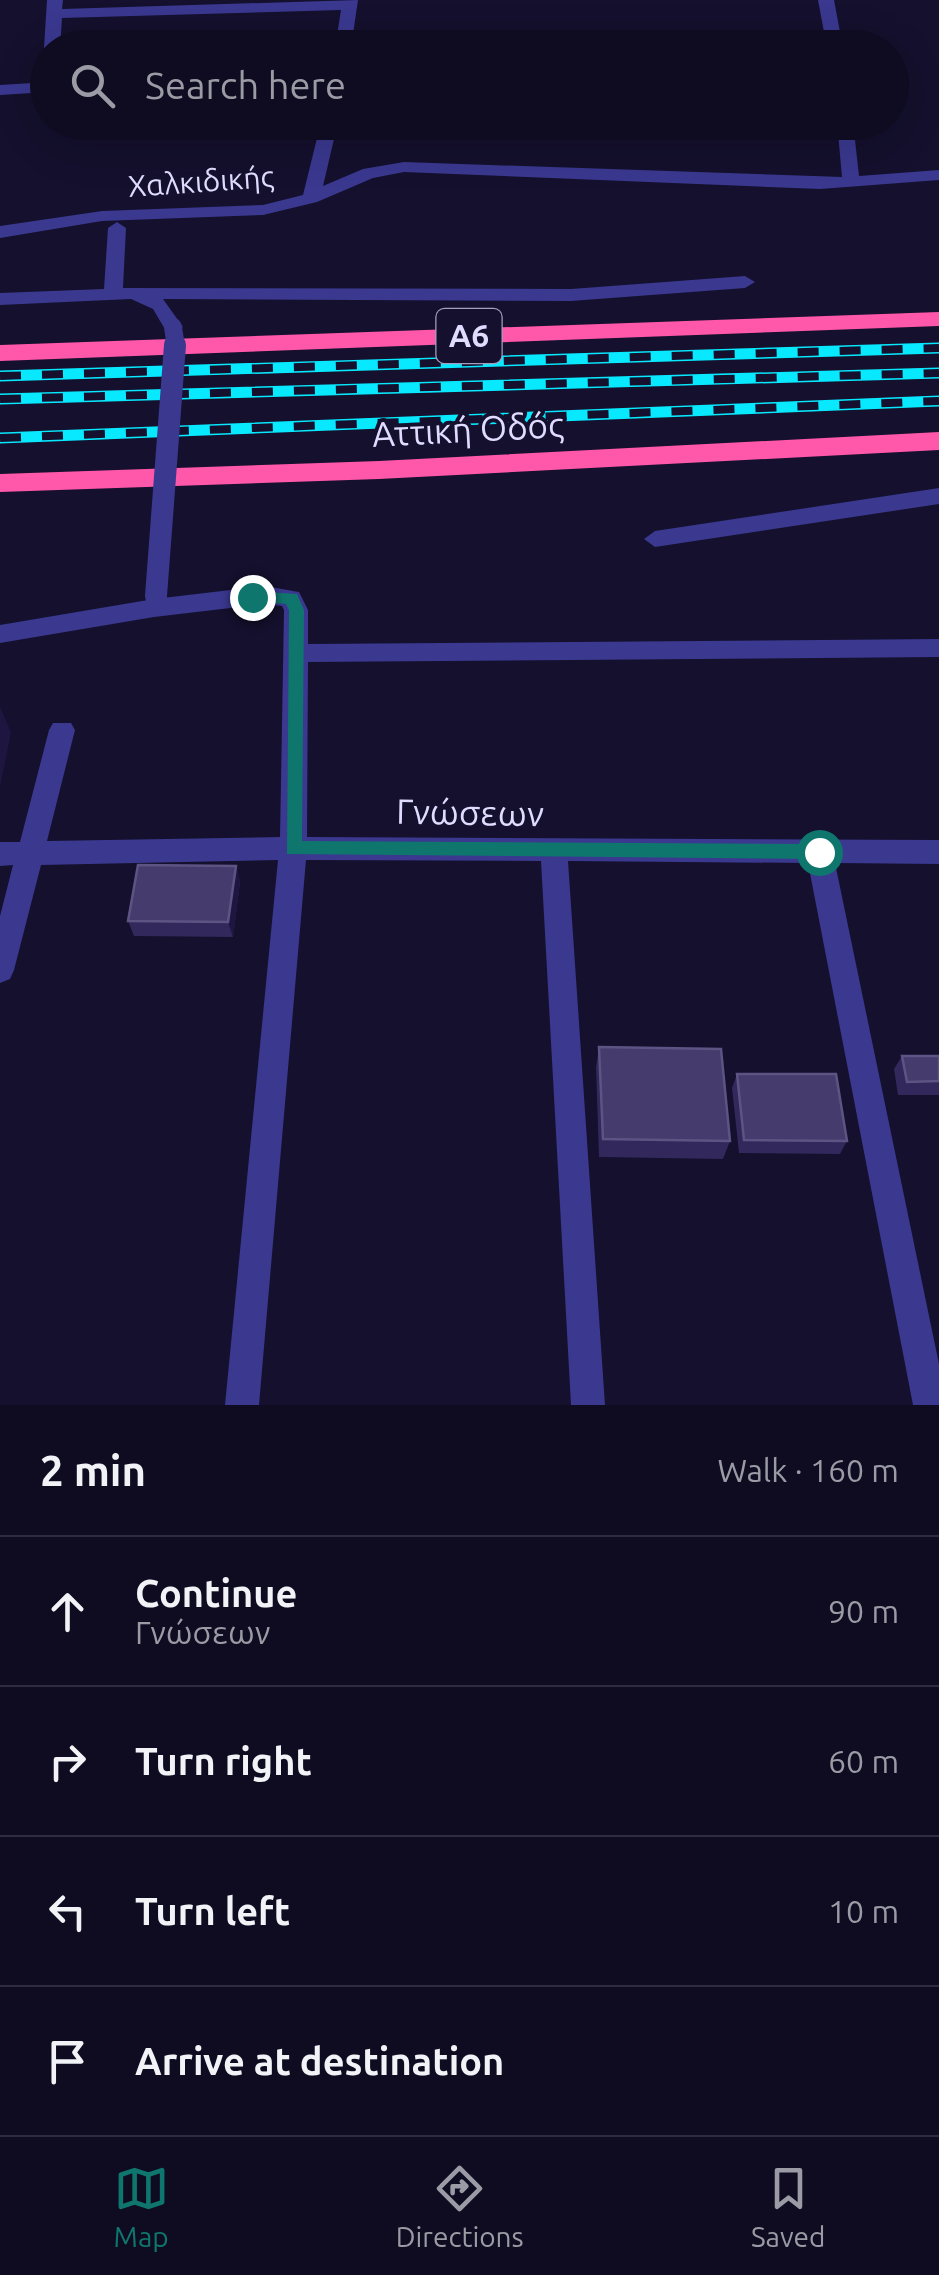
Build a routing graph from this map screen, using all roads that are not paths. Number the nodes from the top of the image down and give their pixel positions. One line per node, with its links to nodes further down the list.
1 (826, 0): 5 (street)
2 (349, 3): 3 (street); 4 (street)
3 (54, 7)
4 (346, 30)
5 (832, 30)
6 (30, 88): 7 (street)
7 (0, 90)
8 (326, 140): 12 (street)
9 (846, 140): 11 (street)
10 (939, 175): 11 (street, Χαλκιδικής)
11 (850, 183): 12 (street, Χαλκιδικής)
12 (311, 198): 14 (street, Χαλκιδικής)
13 (116, 228): 16 (street)
14 (0, 232)
15 (745, 282): 16 (street)
16 (124, 293): 17 (street); 24 (street, bridge)
17 (0, 298)
18 (939, 320): 19 (highway, Α6)
19 (0, 353)
20 (939, 440): 21 (highway, Αττική Οδός)
21 (0, 483)
22 (939, 496): 23 (street)
23 (655, 539)
24 (155, 602): 25 (street); 27 (street)
25 (0, 634)
26 (939, 648): 27 (street)
27 (295, 653): 29 (street)
28 (62, 730): 33 (street)
29 (293, 848): 30 (street, Γνώσεων); 33 (street, Γνώσεων); 35 (street)
30 (554, 852): 31 (street, Γνώσεων); 36 (street)
31 (819, 852): 32 (street, Γνώσεων); 37 (street)
32 (939, 852)
33 (14, 854): 34 (street)
34 (0, 970)
35 (242, 1405)
36 (588, 1405)
37 (930, 1405)

